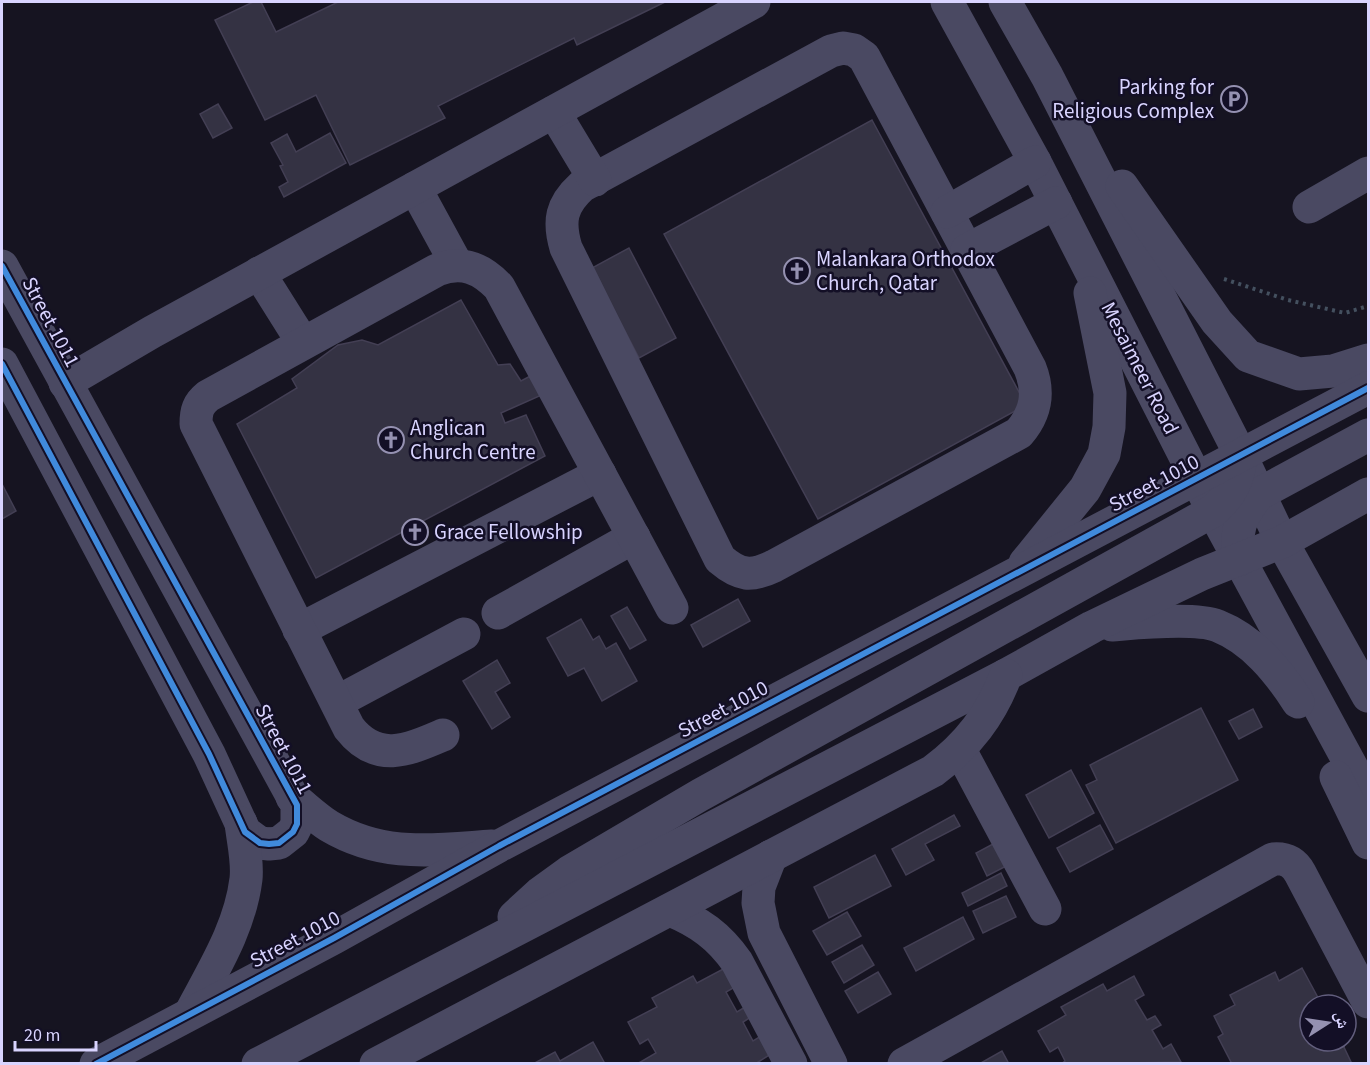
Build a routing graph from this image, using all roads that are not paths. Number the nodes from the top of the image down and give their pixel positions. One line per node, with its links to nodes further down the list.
1 (754, 2): 5 (street)
2 (947, 2): 6 (street, Mesaimeer Road)
3 (1005, 2): 4 (street)
4 (1047, 76): 19 (street); 24 (street)
5 (554, 112): 8 (street); 9 (street)
6 (1035, 162): 10 (street, Mesaimeer Road); 12 (street)
7 (1368, 173): 11 (street)
8 (595, 180): 12 (street); 13 (street)
9 (415, 188): 15 (street); 17 (street)
10 (1056, 203): 13 (street); 14 (street, Mesaimeer Road)
11 (1309, 207)
12 (947, 212): 13 (street)
13 (968, 250)
14 (1082, 253): 26 (street, Mesaimeer Road); 33 (street)
15 (457, 265): 18 (street); 25 (street)
16 (2, 266): 21 (street, Street 1011)
17 (259, 273): 18 (street); 21 (street)
18 (303, 344): 37 (street)
19 (1368, 360)
20 (2, 364): 46 (street, Street 1011)
21 (65, 383): 44 (street, Street 1011)
22 (1368, 388): 24 (street, Street 1010)
23 (1368, 435): 27 (street)
24 (1241, 456): 26 (street, Street 1010); 27 (street); 29 (street)
25 (600, 474): 30 (street); 37 (street)
26 (1198, 479): 29 (street, Mesaimeer Road); 33 (street, Street 1010)
27 (1259, 494): 31 (street); 32 (street)
28 (1368, 494): 31 (street)
29 (1213, 511): 32 (street, Mesaimeer Road); 52 (street)
30 (634, 537): 34 (street); 35 (street)
31 (1282, 542): 32 (street); 40 (street)
32 (1239, 560): 36 (street); 45 (street, Mesaimeer Road)
33 (1018, 572): 48 (street, Street 1010)
34 (672, 608)
35 (498, 613)
36 (1092, 627): 39 (street); 47 (street)
37 (300, 630): 41 (street)
38 (464, 634): 41 (street)
39 (1006, 675): 43 (street); 52 (street)
40 (1368, 696)
41 (337, 702): 42 (street)
42 (443, 735)
43 (960, 750): 49 (street); 50 (street)
44 (292, 797): 46 (street, Street 1011); 48 (street, Street 1011)
45 (1368, 797)
46 (241, 823): 56 (street, Street 1011)
47 (1368, 843)
48 (499, 846): 56 (street, Street 1010)
49 (771, 856): 51 (street); 53 (street)
50 (1045, 909)
51 (670, 910): 54 (street); 59 (street)
52 (490, 943): 58 (street)
53 (770, 945): 54 (street); 61 (street)
54 (737, 962): 60 (street)
55 (1368, 1002): 62 (street)
56 (190, 1012): 57 (street, Street 1010)
57 (96, 1064)
58 (258, 1064)
59 (376, 1064)
60 (791, 1064)
61 (831, 1064)
62 (904, 1064)

